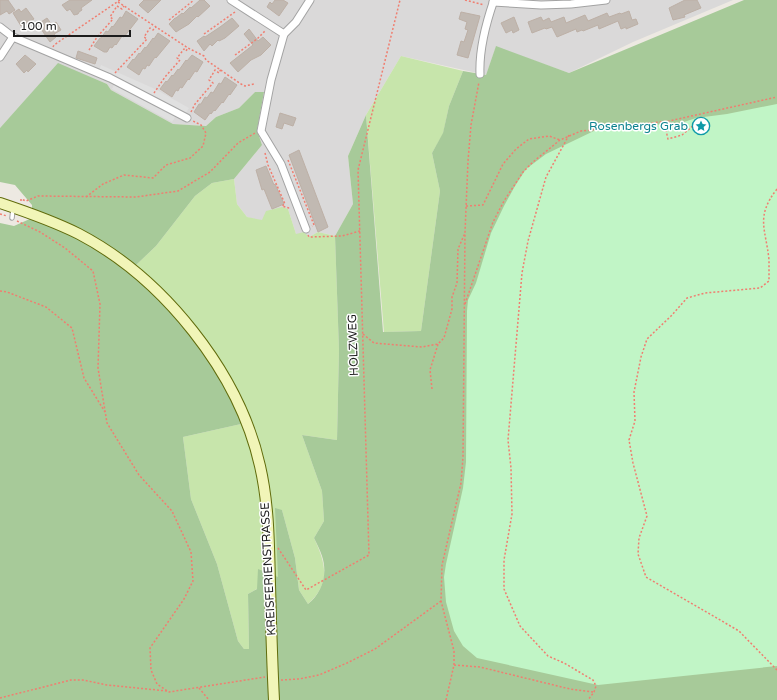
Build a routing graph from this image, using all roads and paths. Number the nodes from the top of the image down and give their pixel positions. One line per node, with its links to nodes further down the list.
1 (194, 0): 12 (path)
2 (231, 0): 11 (street)
3 (310, 0): 17 (street)
4 (400, 0): 45 (path, HOLZWEG)
5 (465, 0): 9 (path)
6 (606, 0): 8 (street)
7 (119, 1): 10 (path); 21 (path)
8 (572, 2): 9 (street)
9 (493, 3): 25 (street)
10 (124, 6): 14 (path); 20 (path)
11 (241, 7): 13 (street); 16 (path)
12 (169, 20)
13 (270, 26): 17 (street); 22 (path)
14 (156, 27): 19 (path); 26 (path)
15 (0, 28): 18 (street)
16 (204, 34)
17 (284, 34): 33 (street)
18 (13, 37): 21 (street); 23 (street)
19 (188, 48): 24 (path); 29 (path)
20 (89, 50)
21 (50, 53): 26 (street)
22 (235, 55)
23 (0, 57)
24 (221, 69): 27 (path); 30 (path)
25 (480, 74): 41 (path)
26 (110, 78): 29 (street)
27 (254, 84)
28 (777, 97): 31 (path)
29 (150, 99): 30 (street)
30 (187, 118): 38 (path)
31 (664, 122): 32 (path); 34 (path)
32 (706, 122)
33 (261, 131): 36 (street); 38 (path)
34 (569, 135): 35 (path); 61 (path)
35 (560, 140): 41 (path); 48 (path)
36 (267, 143): 40 (path); 44 (street)
37 (777, 189): 56 (path)
38 (86, 197): 42 (path)
39 (0, 203): 42 (street, KREISFERIENSTRASSE)
40 (282, 206)
41 (466, 206): 46 (path)
42 (17, 208): 43 (lane); 57 (street, KREISFERIENSTRASSE)
43 (12, 218): 52 (path)
44 (306, 229): 45 (path)
45 (360, 231): 49 (path, HOLZWEG)
46 (465, 232): 48 (path); 50 (path)
47 (0, 291): 52 (path)
48 (464, 306): 54 (path)
49 (362, 334): 50 (path); 53 (path, HOLZWEG)
50 (438, 344): 51 (path)
51 (432, 389)
52 (106, 414): 60 (path)
53 (277, 546)
54 (441, 601): 55 (path); 58 (path)
55 (454, 665): 61 (path); 66 (path)
56 (777, 670)
57 (273, 676): 59 (path); 65 (street, KREISFERIENSTRASSE)
58 (292, 679)
59 (199, 688): 60 (path); 64 (path)
60 (169, 692): 63 (path)
61 (594, 692): 62 (path)
62 (591, 697): 67 (path); 68 (path)
63 (0, 698)
64 (209, 700)
65 (274, 700)
66 (446, 700)
67 (588, 700)
68 (591, 700)

